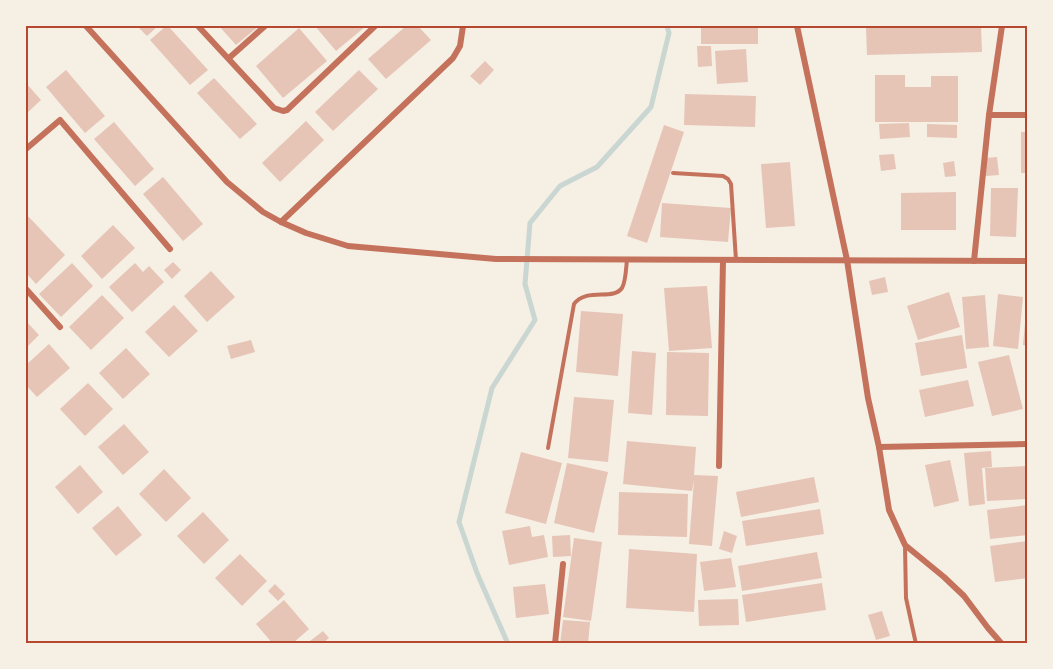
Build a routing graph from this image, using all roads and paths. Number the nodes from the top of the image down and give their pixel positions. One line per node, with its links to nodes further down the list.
1 (86, 26): 13 (street)
2 (198, 26): 8 (street)
3 (265, 26): 8 (street)
4 (375, 26): 8 (street)
5 (463, 26): 13 (street)
6 (797, 26): 18 (street)
7 (1002, 26): 9 (street)
8 (229, 58)
9 (989, 115): 10 (street); 19 (street)
10 (1028, 115)
11 (26, 149): 14 (street)
12 (674, 173): 17 (lane)
13 (281, 222): 15 (street)
14 (170, 249)
15 (627, 259): 16 (street); 25 (lane)
16 (723, 260): 17 (street); 26 (street)
17 (736, 260): 18 (street)
18 (847, 260): 19 (street); 24 (street)
19 (974, 261): 20 (street)
20 (1028, 261)
21 (26, 289): 22 (street)
22 (60, 327)
23 (1028, 444): 24 (street)
24 (879, 447): 27 (street)
25 (548, 448)
26 (719, 466)
27 (906, 545): 30 (lane); 31 (street)
28 (563, 564): 29 (street)
29 (555, 644)
30 (916, 644)
31 (1002, 644)

